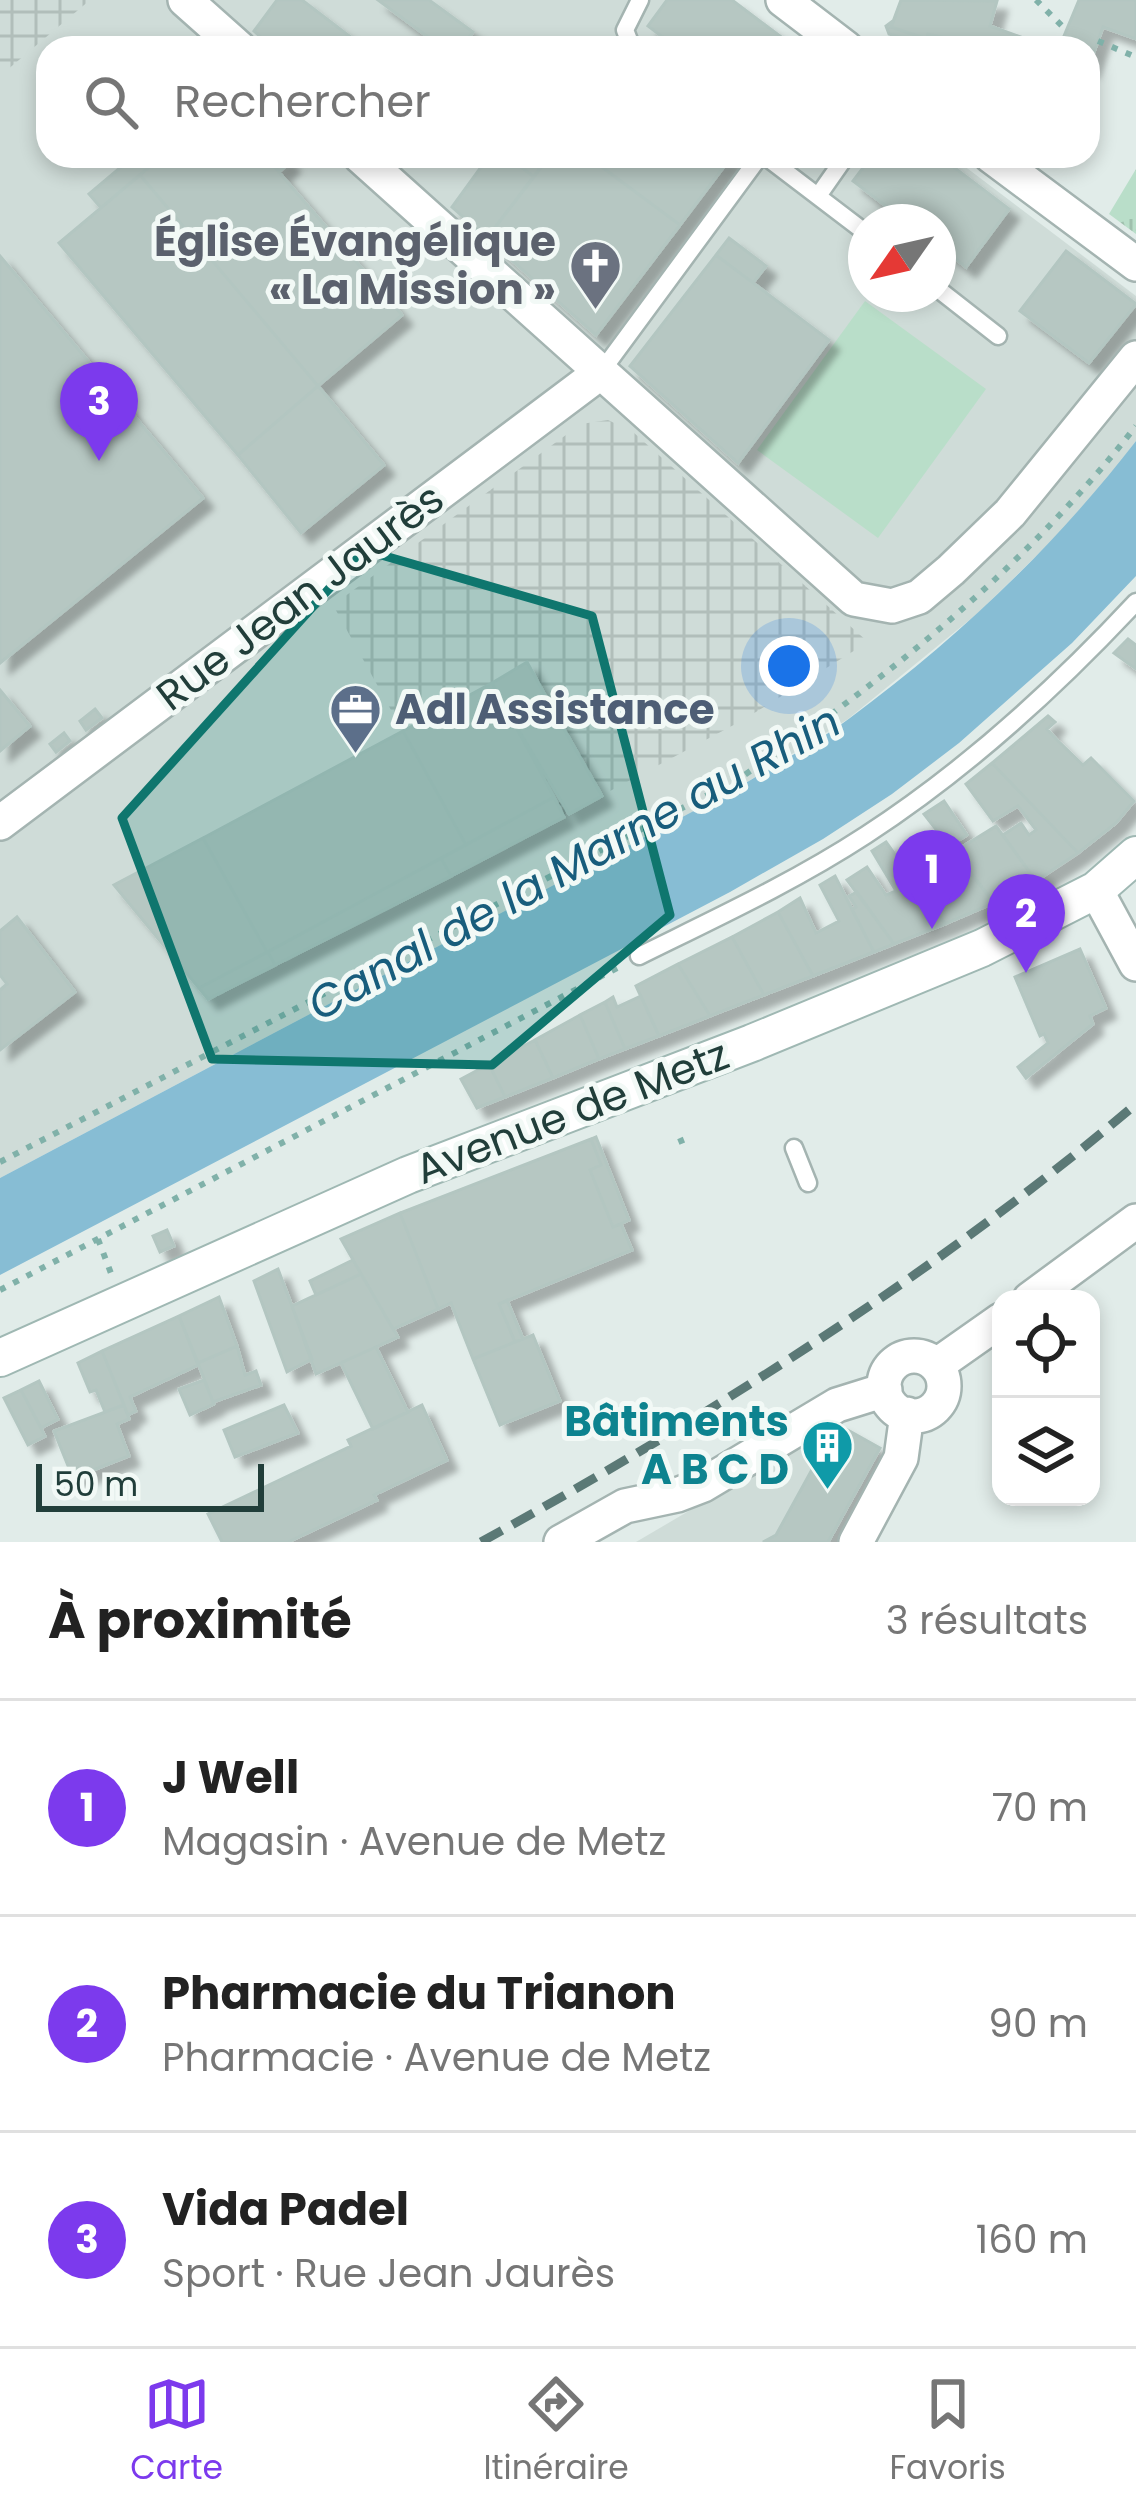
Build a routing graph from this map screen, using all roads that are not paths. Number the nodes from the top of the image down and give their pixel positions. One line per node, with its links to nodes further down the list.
1 (185, 0): 4 (street)
2 (640, 0): 5 (lane)
3 (783, 0): 6 (street)
4 (226, 36)
5 (627, 36)
6 (830, 36)
7 (373, 168): 18 (street)
8 (754, 168): 18 (lane)
9 (780, 168): 12 (lane)
10 (838, 168): 12 (lane)
11 (1008, 168): 14 (street)
12 (818, 196): 13 (lane)
13 (848, 219)
14 (1136, 264)
15 (956, 303): 16 (lane)
16 (998, 336)
17 (1136, 358): 18 (street)
18 (601, 372): 20 (street, Rue Jean Jaurès)
19 (1136, 602): 23 (lane)
20 (0, 823)
21 (1136, 855): 22 (main road, Avenue de Metz)
22 (1096, 890): 24 (street); 30 (main road, Avenue de Metz)
23 (639, 956)
24 (1136, 964)
25 (794, 1148): 26 (lane)
26 (808, 1183)
27 (1136, 1220): 28 (street)
28 (1042, 1290)
29 (992, 1326): 31 (street)
30 (0, 1358)
31 (937, 1366): 32 (street); 32 (street)
32 (896, 1402): 33 (street); 34 (street)
33 (561, 1542)
34 (856, 1542)

